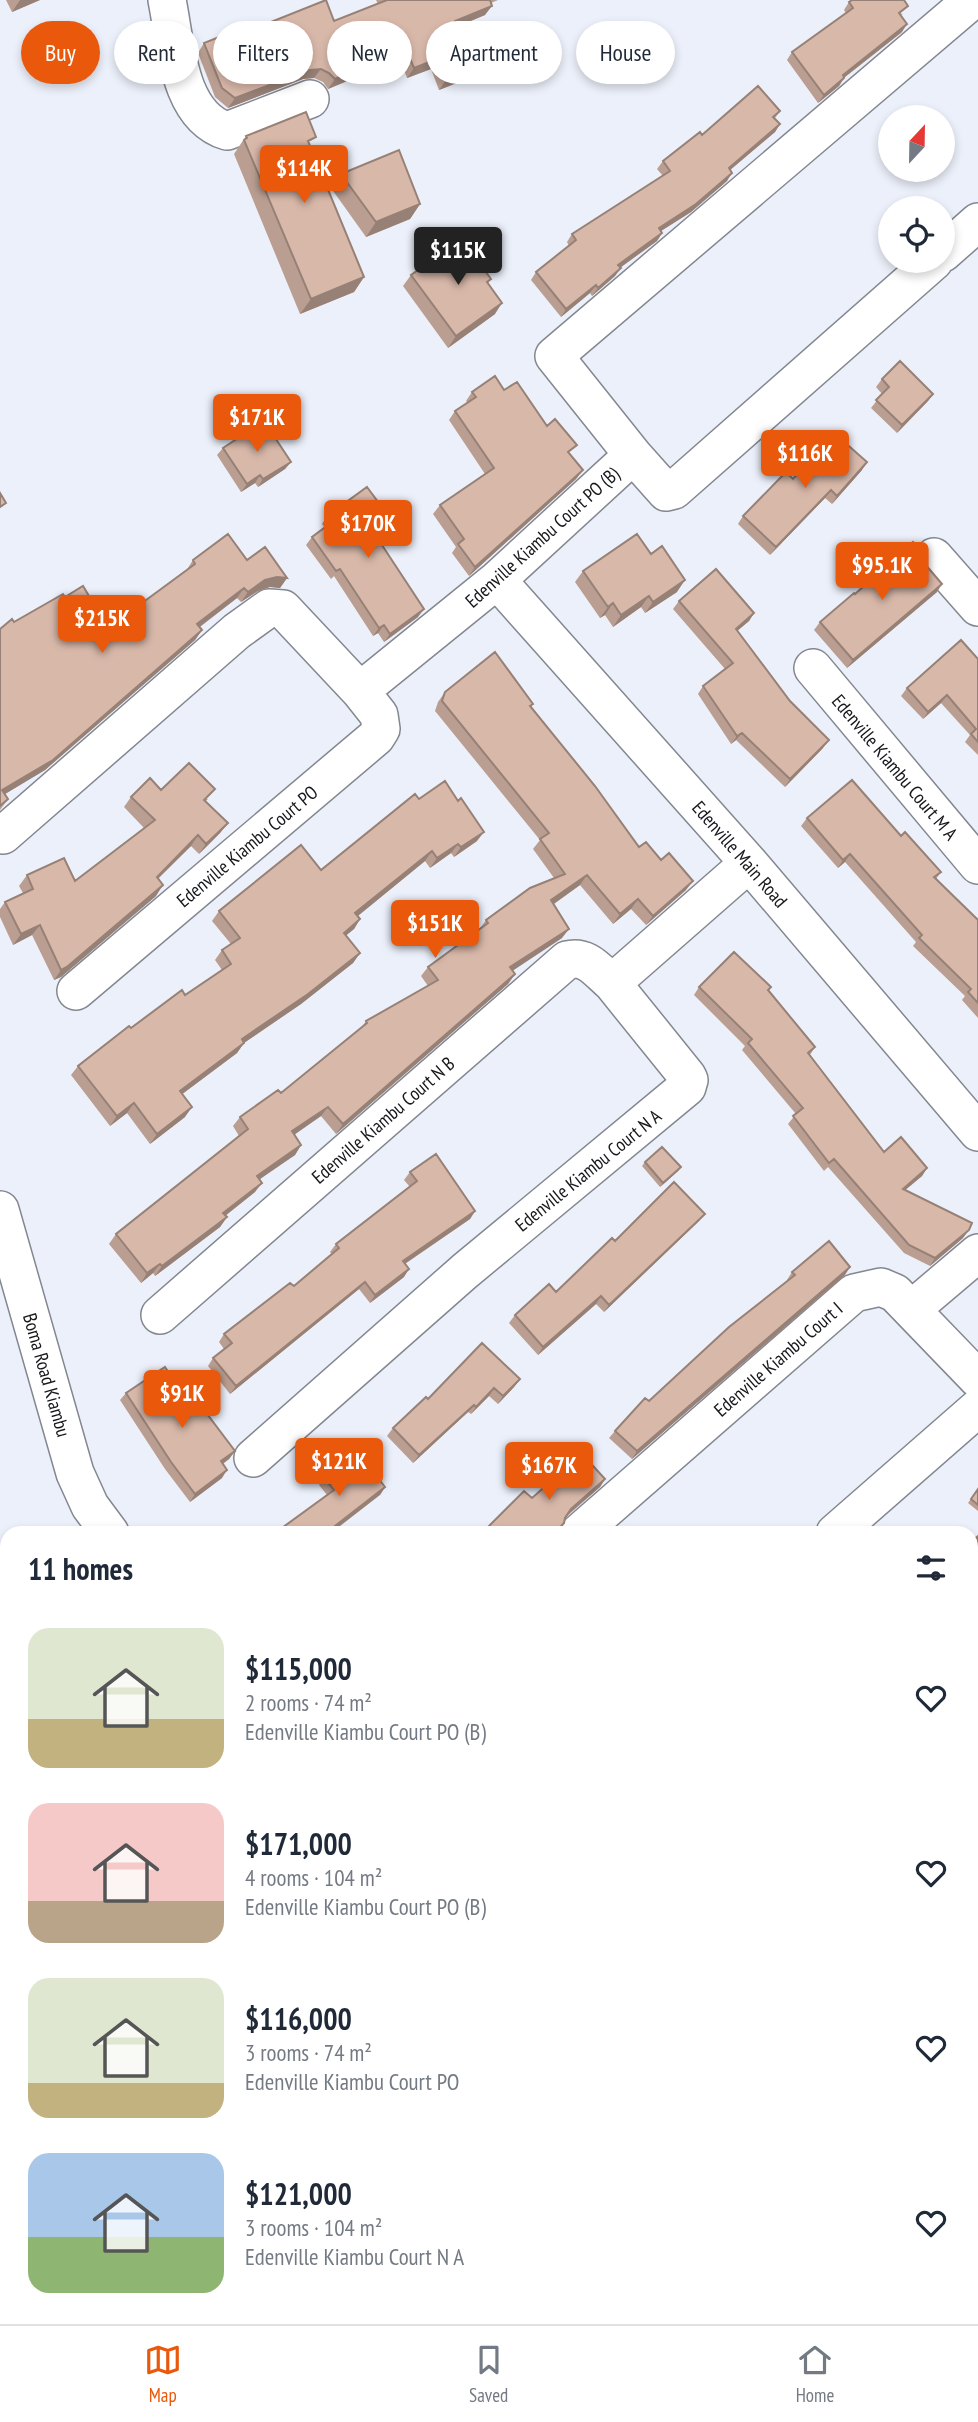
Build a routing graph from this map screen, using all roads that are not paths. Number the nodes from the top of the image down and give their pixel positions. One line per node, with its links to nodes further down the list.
1 (167, 0): 3 (street)
2 (972, 0): 7 (street, Edenville Kiambu Court PO (B))
3 (310, 99)
4 (978, 222): 5 (street)
5 (955, 242)
6 (920, 273): 7 (street)
7 (633, 455): 9 (street, Edenville Kiambu Court PO (B))
8 (933, 557): 10 (street)
9 (497, 580): 12 (street, Edenville Kiambu Court PO (B)); 14 (street, Edenville Main Road)
10 (978, 607)
11 (813, 668): 15 (street, Edenville Kiambu Court M A)
12 (360, 691): 13 (street); 17 (street, Edenville Kiambu Court PO)
13 (3, 835)
14 (749, 863): 16 (street); 18 (street, Edenville Main Road)
15 (978, 866)
16 (612, 983): 22 (street, Edenville Kiambu Court N B); 25 (street, Edenville Kiambu Court N A)
17 (76, 992)
18 (978, 1132)
19 (0, 1210): 26 (street, Boma Road Kiambu)
20 (978, 1254): 21 (street)
21 (912, 1308): 23 (street, Edenville Kiambu Court I); 27 (street, Edenville Kiambu Court I)
22 (160, 1315)
23 (978, 1379)
24 (978, 1408): 28 (street)
25 (253, 1458)
26 (105, 1526)
27 (587, 1526)
28 (843, 1526)

